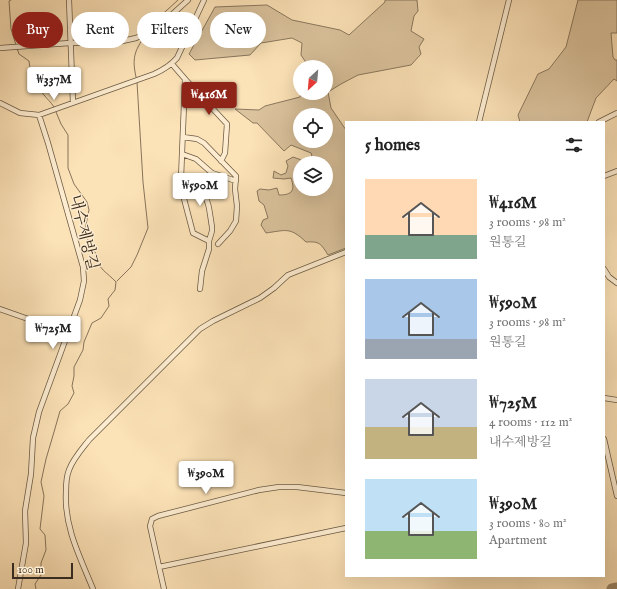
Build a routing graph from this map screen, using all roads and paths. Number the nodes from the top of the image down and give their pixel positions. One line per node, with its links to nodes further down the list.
1 (69, 0): 5 (street)
2 (188, 0): 6 (street)
3 (204, 0): 9 (street)
4 (508, 0): 15 (street)
5 (70, 31): 7 (street)
6 (129, 39)
7 (70, 43): 8 (street); 12 (street)
8 (2, 48)
9 (172, 64): 10 (street); 12 (street)
10 (185, 79): 17 (street); 19 (street)
11 (0, 103): 14 (street)
12 (72, 104): 14 (street)
13 (617, 113): 16 (street)
14 (41, 114): 31 (street, 내수제방길)
15 (479, 121)
16 (601, 121)
17 (183, 137): 18 (street); 19 (street)
18 (182, 154): 22 (street); 23 (street)
19 (221, 161): 23 (street)
20 (617, 170): 21 (street)
21 (605, 176)
22 (181, 181): 24 (street); 24 (street)
23 (236, 181): 25 (street)
24 (209, 241): 29 (street)
25 (218, 244)
26 (345, 252): 40 (street)
27 (605, 271): 28 (street)
28 (617, 283)
29 (200, 289)
30 (0, 309): 31 (street)
31 (68, 333): 39 (street, 내수제방길)
32 (605, 398): 33 (street)
33 (617, 400)
34 (605, 444): 36 (street)
35 (345, 493): 38 (street)
36 (617, 496)
37 (345, 528): 38 (street)
38 (159, 567): 41 (street)
39 (18, 589)
40 (93, 589)
41 (164, 589)

